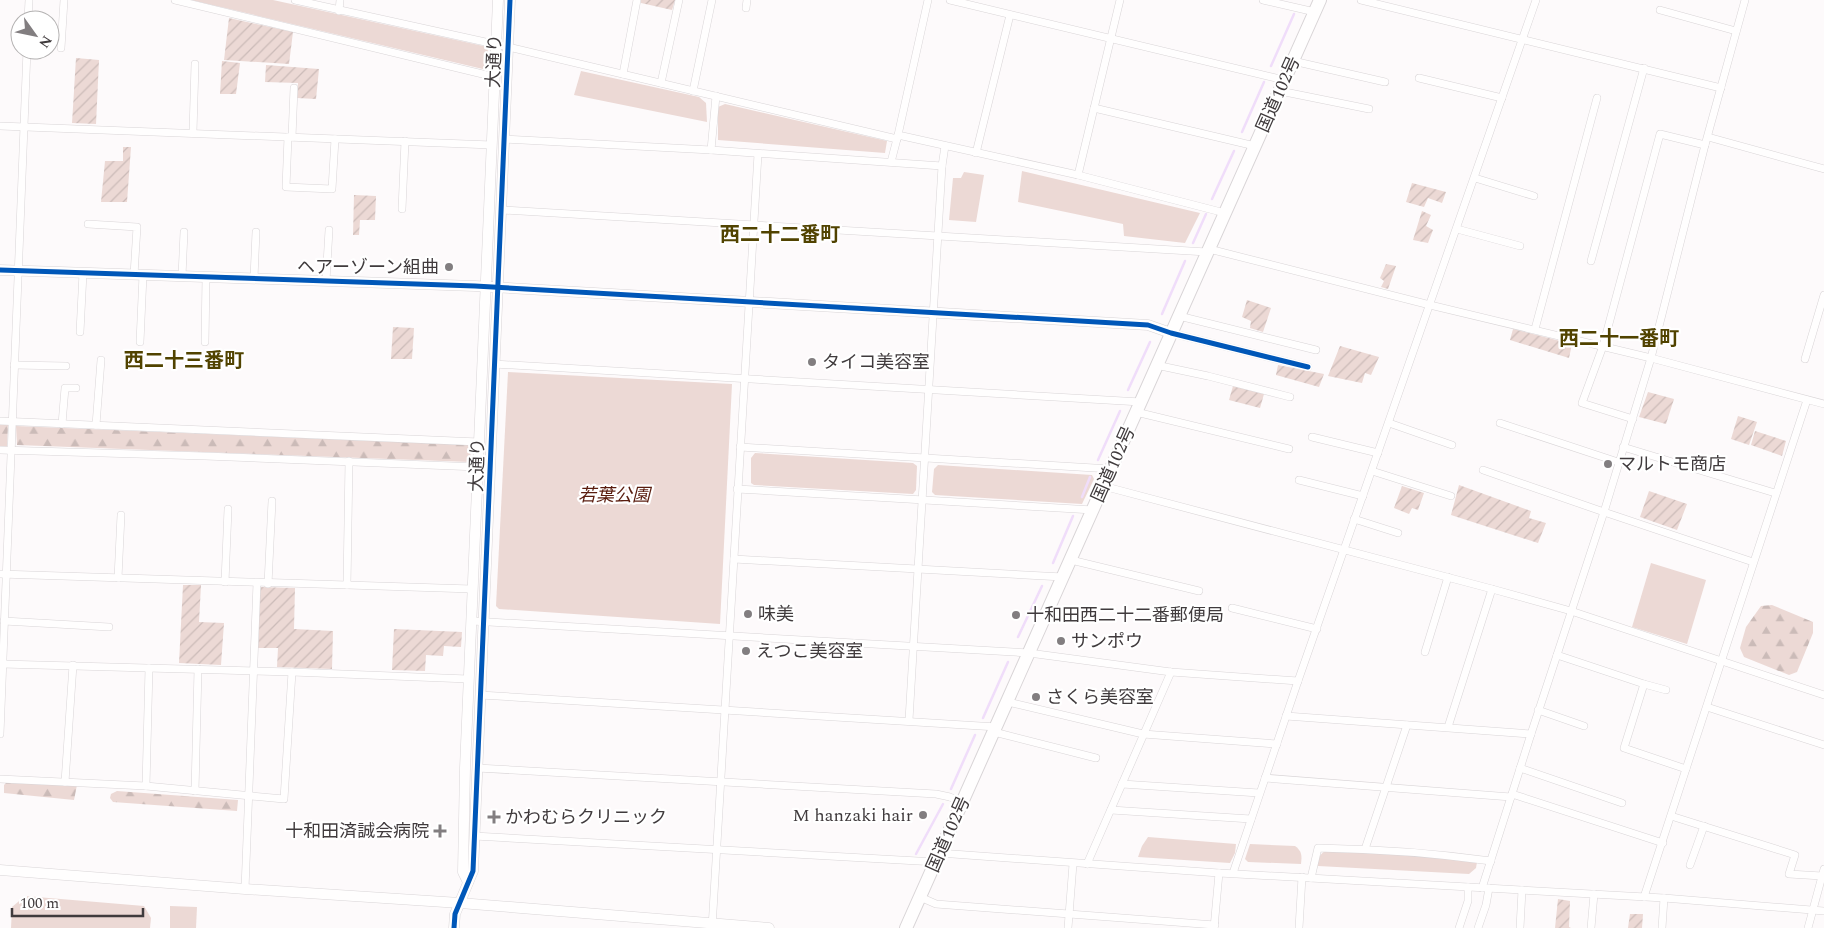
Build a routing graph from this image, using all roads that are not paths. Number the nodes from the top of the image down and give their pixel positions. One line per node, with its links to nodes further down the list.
1 (64, 0): 28 (street)
2 (175, 0): 34 (street)
3 (294, 0): 20 (street)
4 (340, 0): 20 (street)
5 (498, 0): 26 (street, 大通り)
6 (510, 0): 27 (street, 大通り)
7 (637, 0): 33 (street)
8 (679, 0): 37 (street)
9 (712, 0): 41 (street)
10 (928, 0): 51 (street)
11 (950, 0): 22 (street)
12 (1120, 0): 24 (street)
13 (1263, 0): 18 (street)
14 (1320, 0): 21 (highway, 国道102号)
15 (1361, 0): 25 (street)
16 (1536, 0): 25 (street)
17 (1745, 0): 23 (street)
18 (1286, 2): 21 (street)
19 (1660, 10): 23 (street)
20 (339, 11): 26 (street)
21 (1315, 12): 30 (highway, 国道102号)
22 (1010, 15): 24 (street); 61 (street)
23 (1736, 31): 40 (street)
24 (1111, 38): 38 (street); 45 (street)
25 (1523, 38): 32 (street); 43 (street)
26 (496, 45): 27 (street); 34 (street, 大通り)
27 (508, 47): 33 (street); 54 (street, 大通り)
28 (62, 48)
29 (27, 60): 48 (street)
30 (1293, 61): 36 (street); 38 (highway, 国道102号)
31 (195, 64): 49 (street)
32 (1644, 68): 40 (street); 81 (street)
33 (623, 74): 37 (street)
34 (495, 77): 56 (street, 大通り)
35 (1419, 78): 43 (street)
36 (1385, 82)
37 (661, 83): 41 (street)
38 (1282, 85): 46 (street); 59 (highway, 国道102号)
39 (294, 88): 50 (street)
40 (1721, 88): 52 (street)
41 (693, 91): 42 (street)
42 (716, 96): 51 (street); 60 (street)
43 (1502, 98): 67 (street)
44 (1597, 98): 98 (street)
45 (1094, 108): 59 (street); 66 (street)
46 (1369, 109)
47 (0, 126): 48 (street)
48 (24, 127): 49 (street); 83 (street)
49 (194, 132): 50 (street)
50 (290, 137): 53 (street); 53 (street)
51 (897, 137): 58 (street); 63 (street)
52 (1708, 137): 57 (street); 65 (street)
53 (335, 139): 55 (street)
54 (505, 139): 60 (street); 70 (street, 大通り)
55 (405, 141): 56 (street); 69 (street)
56 (492, 144): 90 (street, 大通り)
57 (1705, 145): 103 (street); 105 (street)
58 (945, 146): 61 (street); 64 (street)
59 (1254, 146): 71 (highway, 国道102号)
60 (710, 150): 62 (street)
61 (976, 153): 66 (street)
62 (758, 154): 63 (street); 73 (street)
63 (891, 162): 64 (street)
64 (942, 166): 78 (street)
65 (1824, 169)
66 (1078, 175): 71 (street)
67 (1475, 178): 68 (street); 74 (street)
68 (1534, 196)
69 (402, 209)
70 (502, 210): 73 (street); 91 (street, 大通り)
71 (1225, 213): 80 (highway, 国道102号)
72 (88, 224): 85 (street)
73 (753, 226): 78 (street); 93 (street)
74 (1457, 229): 79 (street); 94 (street)
75 (329, 230): 89 (street)
76 (184, 232): 86 (street)
77 (256, 232): 88 (street)
78 (937, 236): 80 (street); 95 (street)
79 (1520, 246)
80 (1208, 250): 94 (street); 97 (highway, 国道102号)
81 (1591, 261)
82 (0, 270): 83 (street)
83 (17, 271): 84 (street); 109 (street)
84 (83, 272): 85 (street); 99 (street)
85 (138, 275): 86 (street); 101 (street)
86 (182, 276): 87 (street)
87 (206, 277): 88 (street); 102 (street)
88 (254, 278): 89 (street)
89 (326, 281): 90 (street)
90 (486, 287): 91 (street); 128 (street, 大通り)
91 (497, 288): 93 (street); 108 (street, 大通り)
92 (1824, 294): 96 (street)
93 (748, 301): 95 (street); 113 (street)
94 (1430, 305): 98 (street); 123 (street)
95 (932, 312): 100 (street); 115 (street)
96 (1822, 312): 106 (street)
97 (1179, 316): 100 (highway, 国道102号); 104 (street)
98 (1535, 329): 103 (street)
99 (80, 332)
100 (1171, 333): 111 (highway, 国道102号); 112 (street)
101 (140, 342)
102 (205, 342)
103 (1603, 346): 105 (street); 120 (street)
104 (1316, 350)
105 (1651, 358): 117 (street); 120 (street)
106 (1805, 359)
107 (102, 360): 126 (street)
108 (494, 364): 113 (street); 177 (street, 大通り)
109 (14, 365): 110 (street); 122 (street)
110 (66, 366)
111 (1156, 366): 116 (street); 119 (highway, 国道102号)
112 (1308, 367)
113 (744, 378): 115 (street); 130 (street)
114 (76, 388): 125 (street)
115 (928, 389): 119 (street); 136 (street)
116 (1290, 397)
117 (1807, 400): 118 (street); 146 (street)
118 (1824, 404)
119 (1138, 407): 132 (street); 140 (highway, 国道102号)
120 (1633, 419): 131 (street)
121 (0, 421): 122 (street)
122 (12, 422): 125 (street); 134 (street)
123 (1389, 423): 129 (street); 135 (street)
124 (1500, 423): 138 (street)
125 (62, 424): 126 (street)
126 (96, 425): 128 (street)
127 (1312, 437): 135 (street)
128 (479, 442): 139 (street, 大通り)
129 (1452, 446)
130 (740, 447): 136 (street); 145 (street)
131 (1623, 447): 138 (street); 146 (street)
132 (1289, 449)
133 (0, 450): 134 (street)
134 (12, 451): 137 (street); 162 (street)
135 (1378, 453): 142 (street)
136 (923, 459): 140 (street); 149 (street)
137 (349, 461): 139 (street); 169 (street)
138 (1618, 462): 153 (street)
139 (478, 467): 170 (street, 大通り)
140 (1111, 469): 144 (highway, 国道102号)
141 (1483, 470): 153 (street)
142 (1372, 471): 147 (street); 148 (street)
143 (1299, 480): 147 (street)
144 (1103, 486): 152 (highway, 国道102号); 157 (street)
145 (737, 490): 149 (street); 158 (street)
146 (1775, 493): 160 (street)
147 (1363, 496): 155 (street)
148 (1451, 496)
149 (921, 499): 152 (street); 161 (street)
150 (272, 502): 168 (street)
151 (228, 509): 166 (street)
152 (1093, 510): 159 (highway, 国道102号)
153 (1604, 512): 160 (street); 174 (street)
154 (121, 516): 165 (street)
155 (1354, 519): 156 (street); 157 (street)
156 (1398, 533)
157 (1344, 550): 164 (street); 179 (street)
158 (734, 559): 161 (street); 180 (street)
159 (1071, 560): 163 (highway, 国道102号); 172 (street)
160 (1753, 562): 185 (street)
161 (917, 570): 163 (street); 181 (street)
162 (3, 574): 165 (street); 175 (street)
163 (1063, 577): 183 (highway, 国道102号)
164 (1448, 577): 171 (street); 182 (street)
165 (118, 578): 166 (street)
166 (225, 582): 167 (street)
167 (257, 584): 168 (street); 190 (street)
168 (268, 584): 169 (street)
169 (347, 585): 170 (street)
170 (472, 589): 176 (street, 大通り)
171 (1492, 589): 174 (street); 207 (street)
172 (1199, 591)
173 (1232, 608): 179 (street)
174 (1571, 612): 184 (street); 185 (street)
175 (4, 621): 178 (street); 186 (street)
176 (472, 621): 177 (street); 193 (street, 大通り)
177 (484, 622): 180 (street); 197 (street, 大通り)
178 (109, 627)
179 (1317, 629): 194 (street)
180 (729, 635): 181 (street); 201 (street)
181 (913, 645): 183 (street); 204 (street)
182 (1425, 652)
183 (1030, 653): 192 (street); 199 (highway, 国道102号)
184 (1557, 655): 195 (street); 202 (street)
185 (1722, 660): 198 (street); 200 (street)
186 (2, 664): 187 (street); 209 (street)
187 (73, 665): 188 (street); 221 (street)
188 (149, 668): 189 (street); 223 (street)
189 (198, 669): 190 (street); 225 (street)
190 (254, 671): 191 (street); 228 (street)
191 (292, 672): 193 (street); 228 (street)
192 (1171, 672): 194 (street); 210 (street)
193 (468, 680): 250 (street, 大通り)
194 (1298, 681): 203 (street)
195 (1644, 684): 196 (street); 217 (street)
196 (1666, 690)
197 (480, 695): 201 (street); 215 (street, 大通り)
198 (1824, 695)
199 (1008, 702): 208 (highway, 国道102号); 210 (street)
200 (1707, 707): 213 (street); 217 (street)
201 (725, 710): 204 (street); 220 (street)
202 (1538, 710): 206 (street); 211 (street)
203 (1286, 716): 205 (street); 212 (street)
204 (909, 720): 208 (street)
205 (1406, 725): 207 (street); 224 (street)
206 (1584, 726)
207 (1448, 727): 211 (street)
208 (995, 729): 214 (street); 229 (highway, 国道102号)
209 (0, 734)
210 (1143, 734): 212 (street); 222 (street)
211 (1531, 734): 216 (street)
212 (1277, 744): 218 (street)
213 (1824, 745)
214 (1096, 758)
215 (477, 768): 220 (street); 235 (street, 大通り)
216 (1520, 768): 227 (street); 230 (street)
217 (1686, 769): 232 (street)
218 (1264, 778): 224 (street); 226 (street)
219 (0, 779): 221 (street)
220 (720, 781): 229 (street); 238 (street)
221 (66, 782): 223 (street)
222 (1122, 784): 226 (street); 231 (street)
223 (146, 786): 225 (street)
224 (1386, 787): 227 (street); 237 (street)
225 (195, 791): 228 (street)
226 (1259, 793): 233 (street)
227 (1511, 795): 236 (street); 240 (street)
228 (249, 796): 253 (street)
229 (962, 803): 239 (highway, 国道102号)
230 (1622, 803)
231 (1111, 810): 233 (street); 242 (street)
232 (1671, 816): 234 (street); 236 (street)
233 (1251, 819): 246 (street)
234 (1704, 826): 243 (street); 247 (street)
235 (474, 836): 238 (street); 250 (street, 大通り)
236 (1663, 843): 257 (street)
237 (1365, 849): 240 (street); 249 (street)
238 (717, 850): 239 (street); 263 (street)
239 (937, 858): 241 (street); 256 (highway, 国道102号)
240 (1491, 861): 252 (street)
241 (1074, 864): 242 (street); 262 (street)
242 (1087, 864): 245 (street)
243 (1690, 865)
244 (0, 870): 253 (street)
245 (1219, 873): 246 (street); 264 (street)
246 (1233, 873): 248 (street)
247 (1823, 873): 260 (street)
248 (1302, 877): 249 (street); 269 (street)
249 (1311, 878): 251 (street)
250 (468, 882): 259 (street, 大通り)
251 (1468, 887): 252 (street); 270 (street)
252 (1486, 888): 254 (street); 271 (street)
253 (245, 889): 259 (street)
254 (1522, 890): 255 (street); 272 (street)
255 (1594, 894): 257 (street); 273 (street)
256 (920, 896): 262 (street); 267 (highway, 国道102号)
257 (1644, 897): 258 (street)
258 (1664, 898): 260 (street); 274 (street)
259 (460, 903): 263 (street); 265 (street, 大通り)
260 (1813, 909): 261 (street); 275 (street)
261 (1824, 911)
262 (1069, 914): 264 (street); 268 (street)
263 (712, 925): 266 (street)
264 (1214, 927)
265 (454, 928)
266 (769, 928)
267 (906, 928)
268 (1068, 928)
269 (1299, 928)
270 (1459, 928)
271 (1478, 928)
272 (1520, 928)
273 (1591, 928)
274 (1662, 928)
275 (1808, 928)

